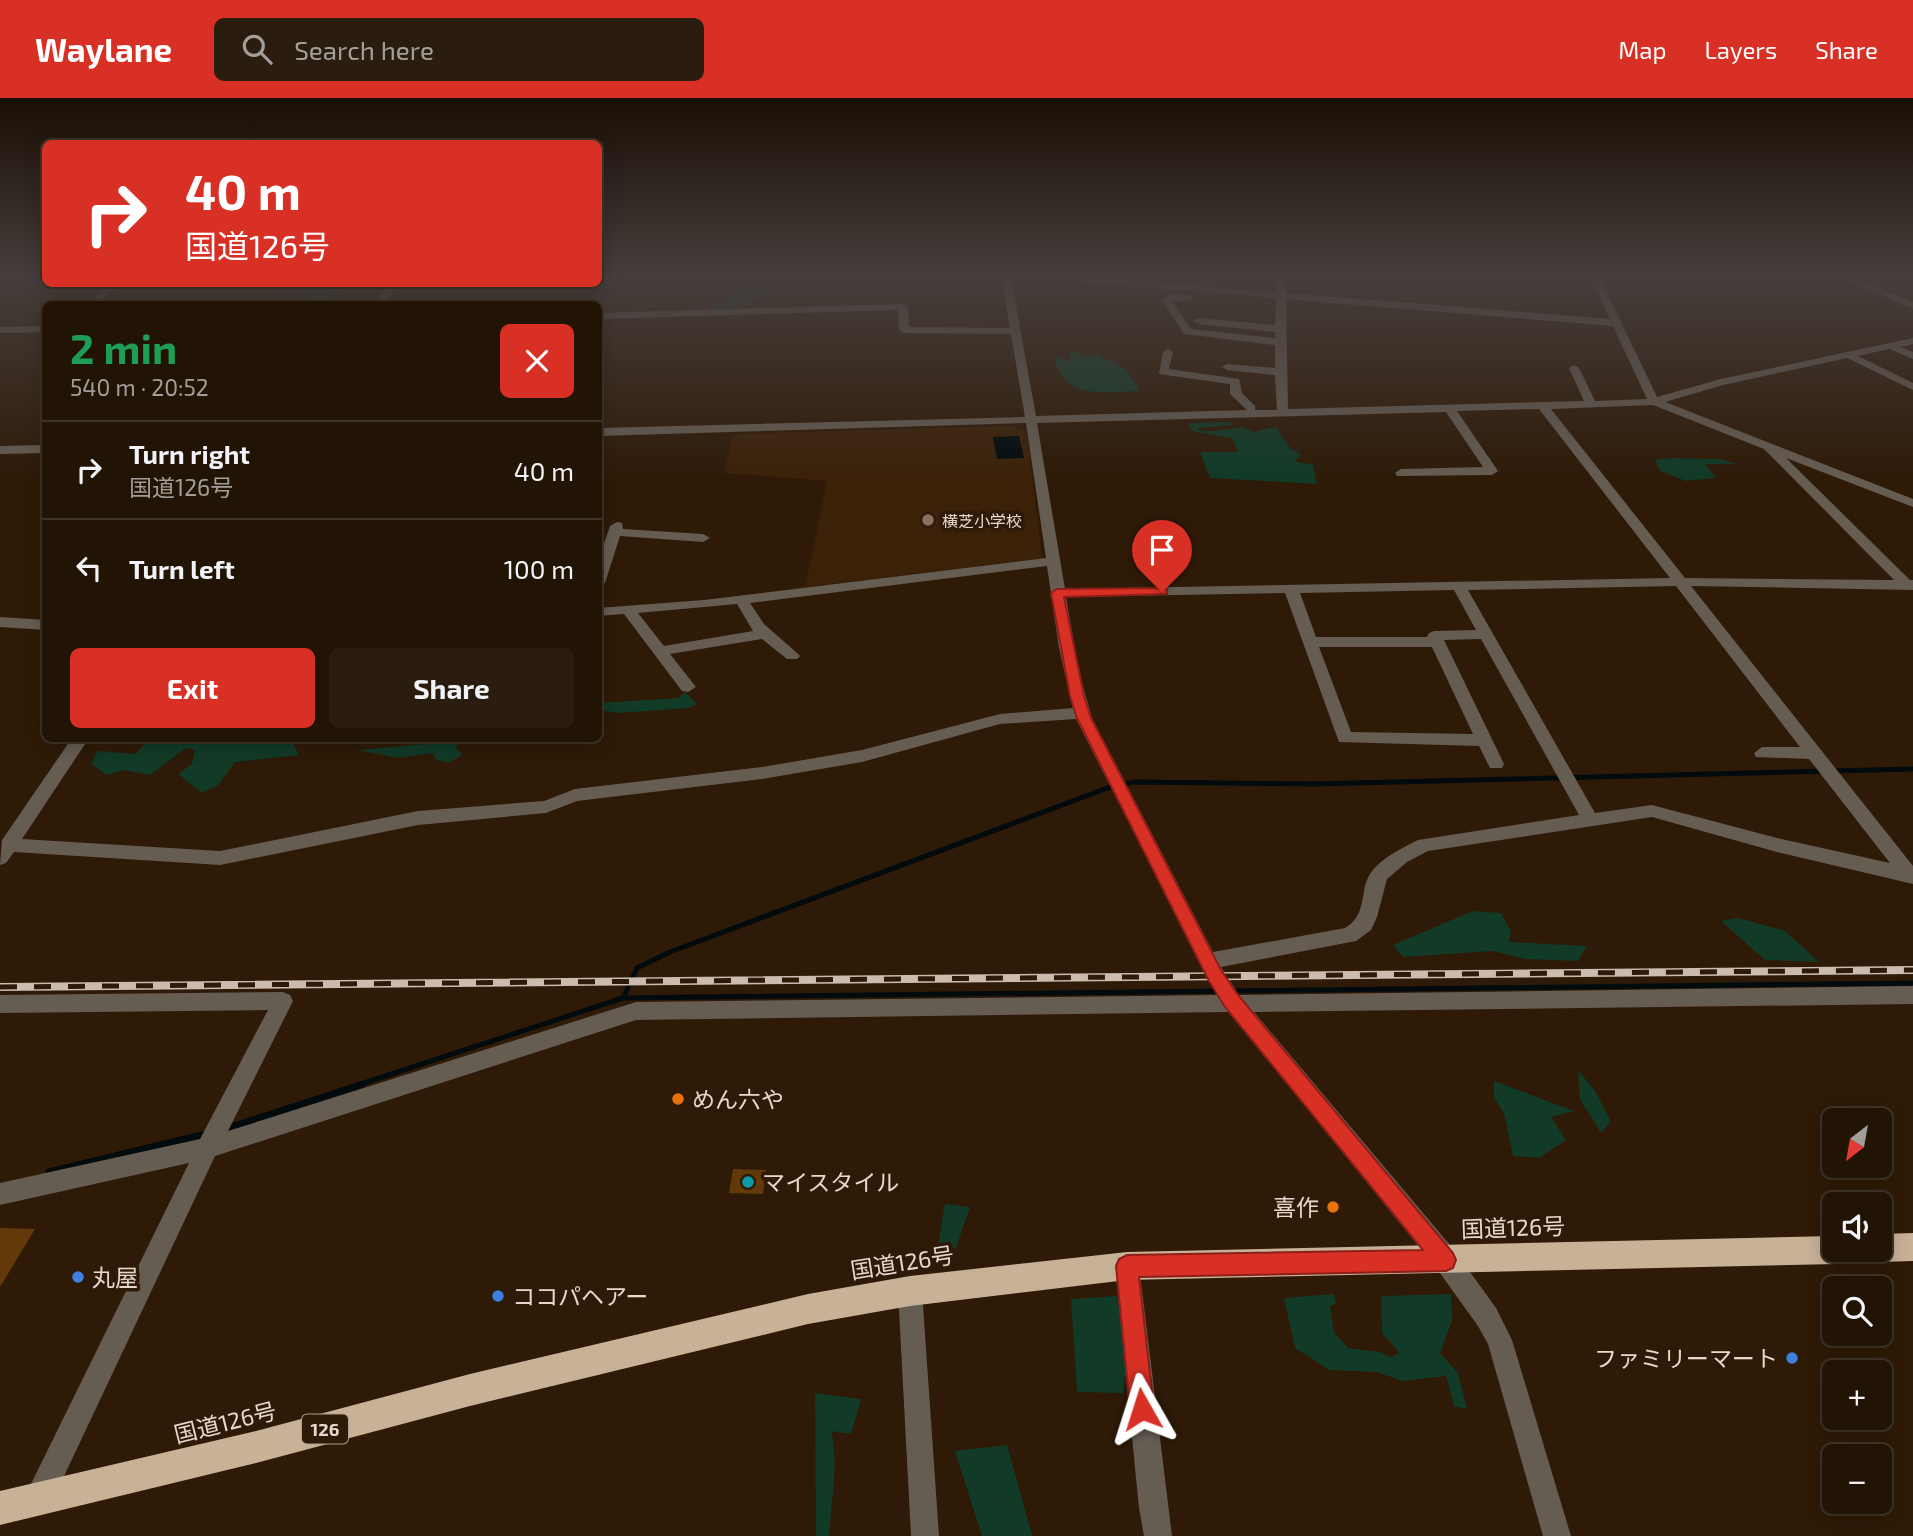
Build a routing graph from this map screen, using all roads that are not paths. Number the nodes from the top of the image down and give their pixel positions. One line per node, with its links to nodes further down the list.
1 (1018, 345): 19 (street)
2 (1280, 345): 10 (street)
3 (1627, 345): 12 (street)
4 (1891, 345): 6 (street); 7 (street)
5 (1168, 352): 15 (street)
6 (1848, 355): 11 (street); 12 (street)
7 (1913, 356)
8 (1227, 367): 10 (street)
9 (1574, 368): 13 (street)
10 (1280, 372): 17 (street)
11 (1913, 387)
12 (1654, 402): 13 (street); 21 (street)
13 (1591, 404): 14 (street)
14 (1542, 405): 16 (street); 29 (street)
15 (1251, 408): 17 (street); 18 (street)
16 (1450, 409): 17 (street); 24 (street)
17 (1283, 411): 19 (street)
18 (1051, 413)
19 (1032, 420): 20 (street); 27 (street)
20 (602, 432)
21 (1765, 444): 25 (street); 30 (street)
22 (42, 449): 23 (street)
23 (0, 450)
24 (1401, 473)
25 (1913, 503)
26 (703, 538): 28 (street)
27 (1054, 561): 33 (street); 34 (street)
28 (602, 571)
29 (1682, 582): 30 (street); 31 (street); 49 (street)
30 (1911, 586)
31 (1459, 587): 32 (street); 39 (street)
32 (1291, 589): 33 (street); 40 (street)
33 (1057, 593): 45 (street)
34 (741, 599): 35 (street); 38 (street)
35 (613, 612): 42 (street)
36 (0, 622): 37 (street)
37 (42, 625)
38 (768, 633): 42 (street); 43 (street)
39 (1487, 634): 41 (street); 51 (street)
40 (1311, 642): 41 (street); 46 (street)
41 (1437, 642): 46 (street)
42 (660, 651): 44 (street)
43 (792, 656)
44 (688, 687)
45 (1083, 713): 52 (street); 54 (street)
46 (1482, 740): 50 (street)
47 (78, 742): 52 (street)
48 (1762, 753): 49 (street)
49 (1816, 753): 53 (street)
50 (1496, 764)
51 (1590, 820): 53 (street); 54 (street)
52 (4, 851)
53 (1910, 877)
54 (1208, 961): 56 (street)
55 (1913, 995): 56 (street)
56 (1233, 1002): 58 (street); 63 (street)
57 (0, 1004): 58 (street)
58 (209, 1146): 59 (street); 66 (street)
59 (0, 1194)
60 (1913, 1247): 61 (highway)
61 (1892, 1248)
62 (1822, 1250): 63 (highway, 国道126号 / 126)
63 (1446, 1260): 64 (highway, 国道126号 / 126); 70 (street)
64 (1127, 1266): 65 (highway, 国道126号 / 126); 69 (street)
65 (911, 1291): 66 (highway, 国道126号 / 126); 68 (street)
66 (39, 1498): 67 (highway, 国道126号 / 126)
67 (0, 1508)
68 (925, 1536)
69 (1158, 1536)
70 (1557, 1536)

